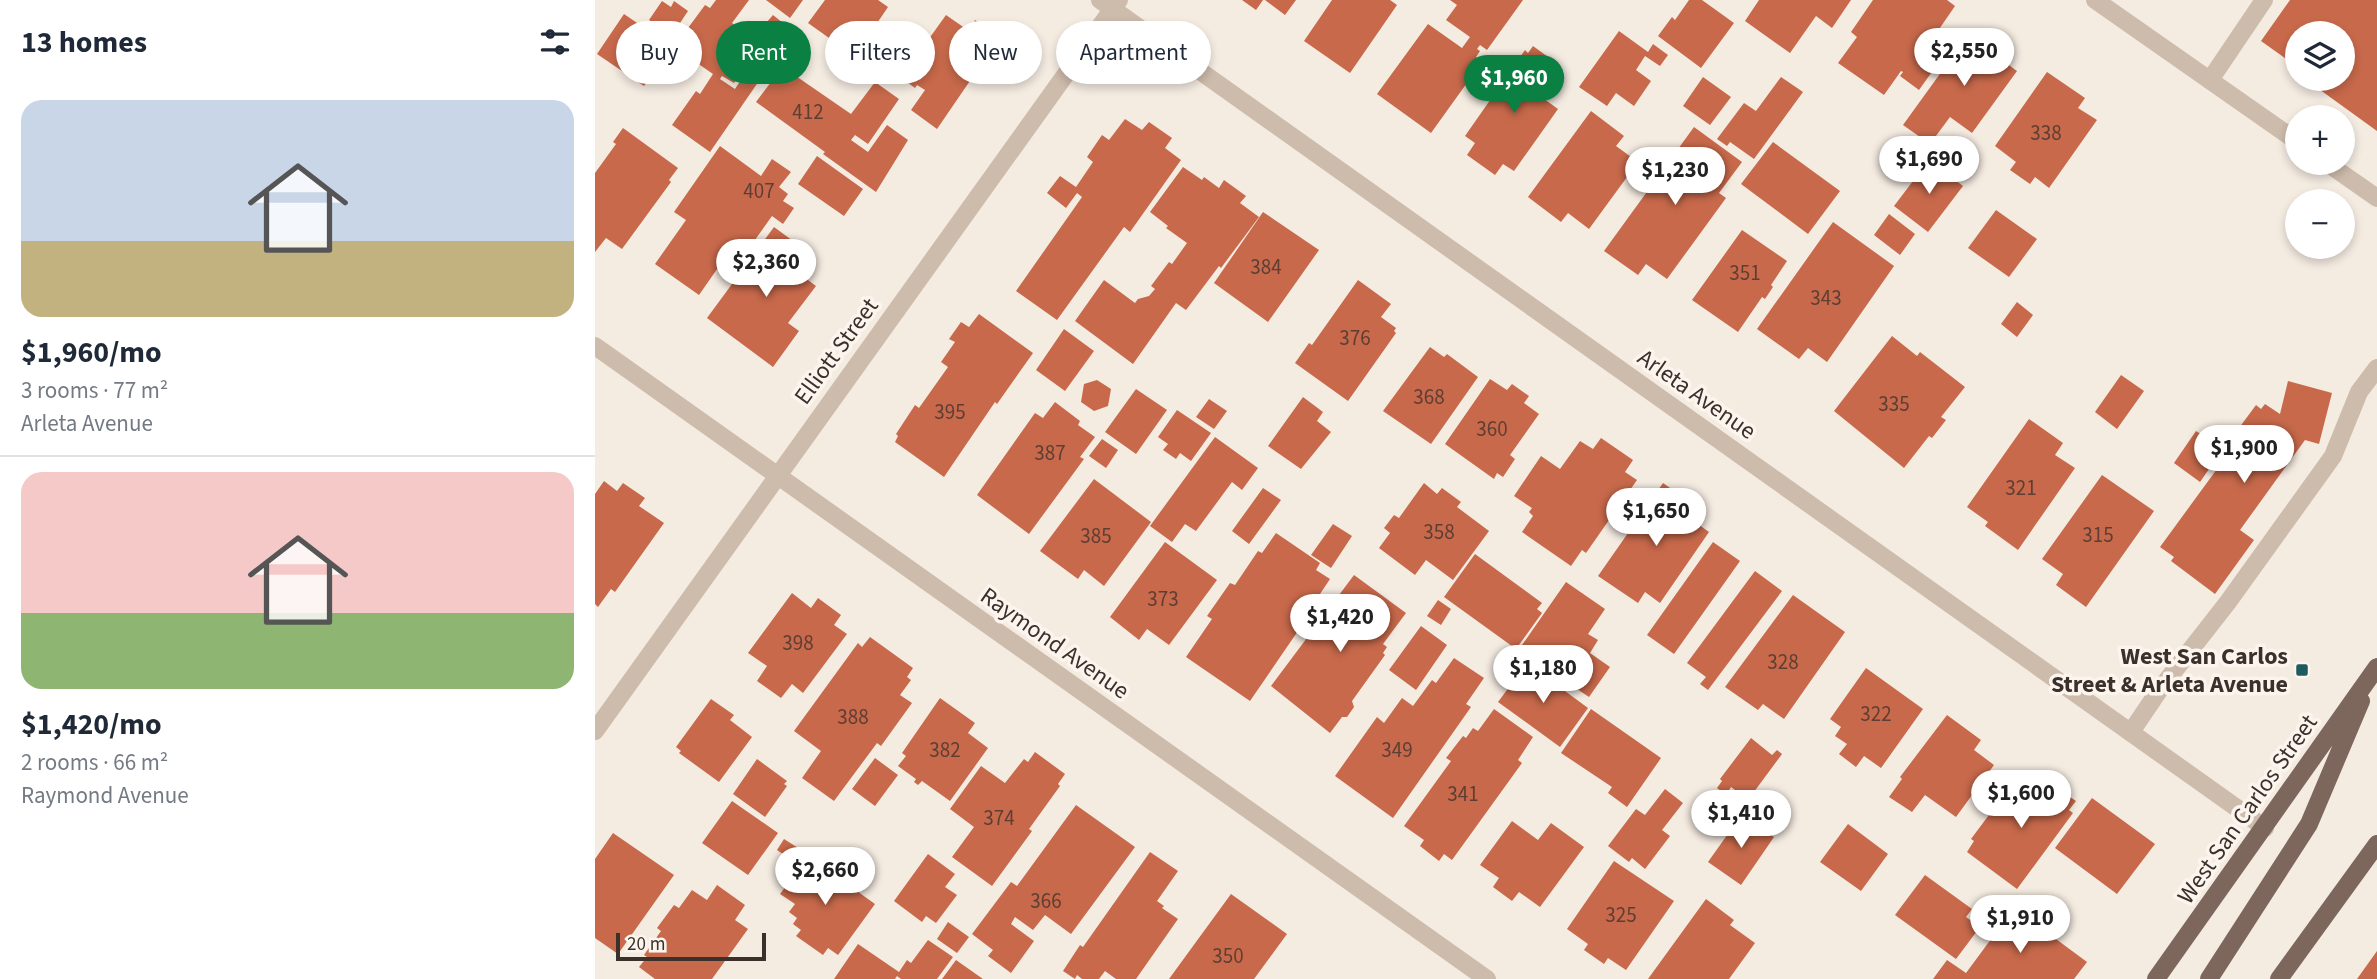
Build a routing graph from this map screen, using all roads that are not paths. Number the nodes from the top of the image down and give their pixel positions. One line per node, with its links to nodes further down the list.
1 (2265, 0): 4 (street)
2 (1111, 3): 10 (street, Elliott Street); 13 (street, Arleta Avenue)
3 (2104, 3): 4 (street)
4 (2210, 80): 5 (street)
5 (2285, 133)
6 (2344, 175): 7 (street)
7 (2377, 198)
8 (595, 346): 10 (street, Raymond Avenue)
9 (2377, 368): 13 (street)
10 (776, 475): 12 (street, Elliott Street); 16 (street, Raymond Avenue)
11 (2375, 669): 14 (main road, West San Carlos Street); 18 (main road)
12 (595, 731)
13 (2131, 732): 14 (street, Arleta Avenue)
14 (2265, 828): 17 (main road, West San Carlos Street)
15 (2377, 844): 19 (main road)
16 (1487, 979)
17 (2156, 979)
18 (2209, 979)
19 (2279, 979)

